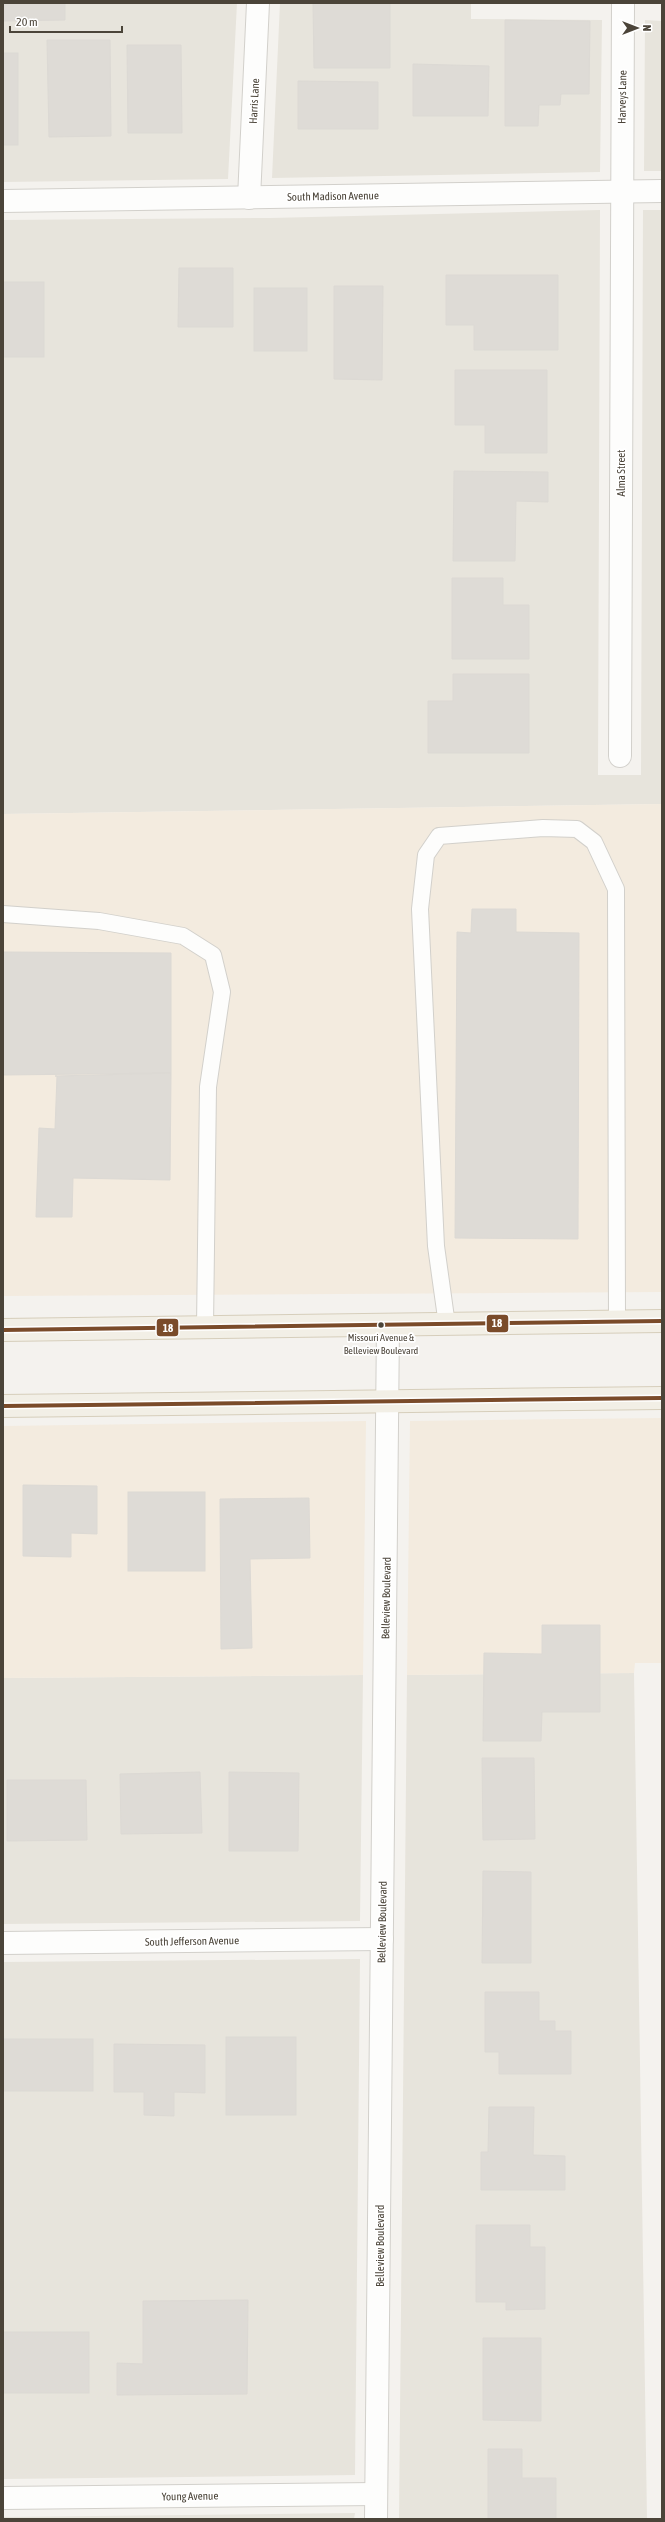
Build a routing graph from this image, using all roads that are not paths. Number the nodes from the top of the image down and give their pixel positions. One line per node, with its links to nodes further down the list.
1 (258, 3): 5 (street, Harris Lane)
2 (623, 3): 3 (street, Harveys Lane)
3 (621, 190): 4 (street, South Madison Avenue); 5 (street, South Madison Avenue); 7 (street, Alma Street)
4 (662, 190)
5 (249, 198): 6 (street, South Madison Avenue)
6 (3, 201)
7 (620, 756)
8 (3, 914): 13 (lane)
9 (662, 1321): 10 (main road)
10 (617, 1322): 11 (main road); 11 (lane)
11 (447, 1324): 12 (main road)
12 (388, 1325): 13 (main road); 16 (street, Belleview Boulevard)
13 (205, 1327): 14 (main road)
14 (3, 1330)
15 (662, 1398): 16 (main road)
16 (388, 1402): 17 (main road); 18 (street, Belleview Boulevard)
17 (3, 1406)
18 (382, 1939): 19 (street, South Jefferson Avenue); 20 (street, Belleview Boulevard)
19 (3, 1943)
20 (376, 2494): 21 (street, Young Avenue); 22 (street, Belleview Boulevard)
21 (3, 2498)
22 (376, 2519)

